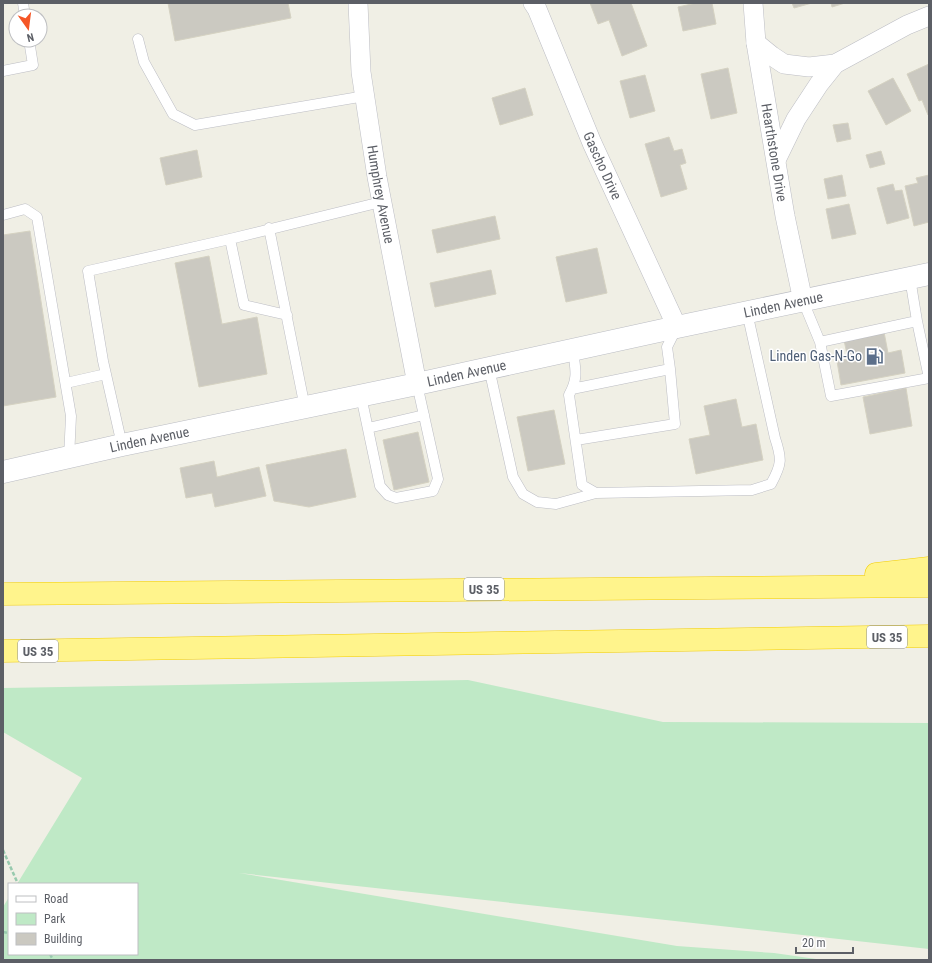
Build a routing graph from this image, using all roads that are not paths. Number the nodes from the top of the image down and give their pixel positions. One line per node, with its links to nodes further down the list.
1 (358, 3): 10 (street, Humphrey Avenue)
2 (533, 3): 21 (street, Gascho Drive)
3 (753, 3): 6 (street, Hearthstone Drive)
4 (929, 16): 8 (street)
5 (138, 39): 10 (lane)
6 (756, 43): 8 (street); 11 (street, Hearthstone Drive)
7 (30, 48): 9 (lane)
8 (835, 64): 11 (street)
9 (3, 71)
10 (365, 96): 12 (street, Humphrey Avenue)
11 (776, 160): 17 (street, Hearthstone Drive)
12 (381, 202): 14 (lane); 28 (street, Humphrey Avenue)
13 (3, 215): 27 (lane)
14 (269, 228): 15 (lane); 19 (lane)
15 (230, 239): 19 (lane); 26 (lane)
16 (919, 276): 17 (main road, Linden Avenue); 20 (lane)
17 (803, 300): 18 (main road, Linden Avenue); 22 (lane)
18 (747, 312): 21 (main road, Linden Avenue); 38 (lane)
19 (286, 315): 31 (lane)
20 (917, 321): 22 (lane); 22 (lane)
21 (677, 327): 23 (main road, Linden Avenue); 25 (lane)
22 (820, 342)
23 (573, 350): 24 (main road, Linden Avenue); 29 (lane)
24 (489, 368): 28 (main road, Linden Avenue); 38 (lane)
25 (670, 369): 29 (lane); 34 (lane)
26 (106, 374): 27 (lane); 35 (lane)
27 (66, 383): 36 (lane)
28 (417, 384): 30 (main road, Linden Avenue); 32 (lane)
29 (572, 389): 34 (lane)
30 (361, 396): 31 (main road, Linden Avenue); 33 (lane)
31 (305, 408): 35 (main road, Linden Avenue)
32 (424, 415): 33 (lane); 33 (lane)
33 (368, 428)
34 (576, 440): 38 (lane)
35 (122, 445): 36 (main road, Linden Avenue)
36 (69, 458): 37 (main road, Linden Avenue)
37 (3, 472)
38 (596, 493)
39 (929, 568): 41 (highway)
40 (929, 586): 41 (highway, US 35)
41 (771, 587): 42 (highway, US 35)
42 (3, 594)
43 (929, 636): 44 (highway, US 35)
44 (3, 652)

